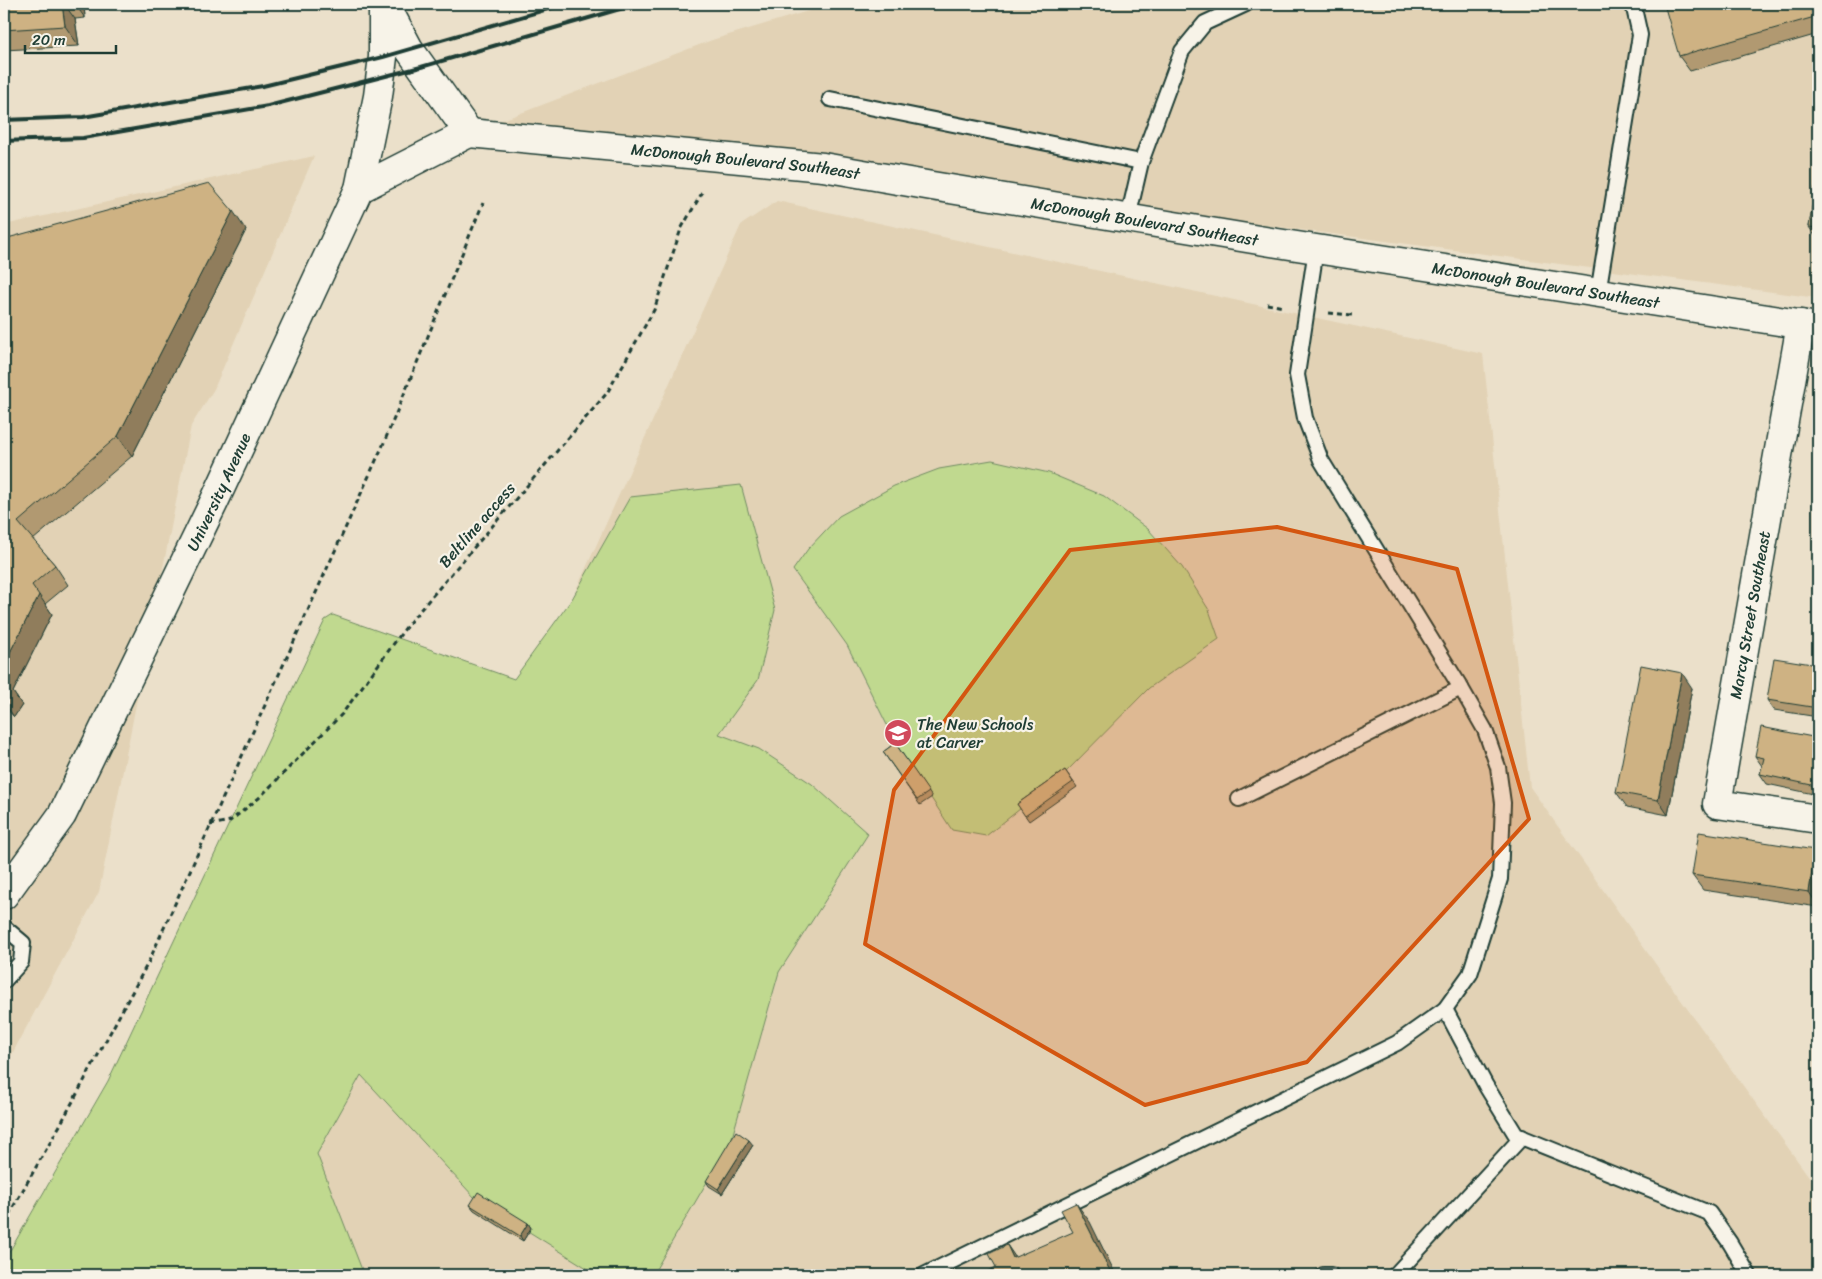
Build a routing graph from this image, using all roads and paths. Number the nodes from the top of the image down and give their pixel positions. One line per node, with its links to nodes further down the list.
1 (384, 4): 5 (main road); 7 (main road, University Avenue)
2 (1246, 4): 6 (lane)
3 (1633, 4): 12 (lane)
4 (830, 99): 6 (lane)
5 (469, 133): 7 (main road); 10 (main road, McDonough Boulevard Southeast)
6 (1140, 162): 10 (lane)
7 (359, 189): 22 (main road, University Avenue)
8 (702, 193): 21 (path, Beltline access)
9 (483, 203): 21 (path)
10 (1128, 218): 11 (main road, McDonough Boulevard Southeast)
11 (1316, 249): 12 (main road, McDonough Boulevard Southeast); 18 (lane)
12 (1598, 293): 17 (main road, McDonough Boulevard Southeast)
13 (1267, 304): 14 (path)
14 (1289, 307)
15 (1326, 312): 16 (path)
16 (1352, 315)
17 (1810, 325): 20 (main road, Marcy Street Southeast)
18 (1461, 688): 19 (lane); 25 (lane)
19 (1240, 799)
20 (1818, 819)
21 (210, 825): 27 (path)
22 (4, 894)
23 (4, 927): 24 (lane)
24 (4, 981)
25 (1445, 1009): 26 (lane); 28 (lane)
26 (1522, 1137): 31 (lane); 32 (lane)
27 (4, 1223)
28 (924, 1275)
29 (1323, 1275): 30 (lane)
30 (1331, 1275)
31 (1396, 1275)
32 (1749, 1275)

